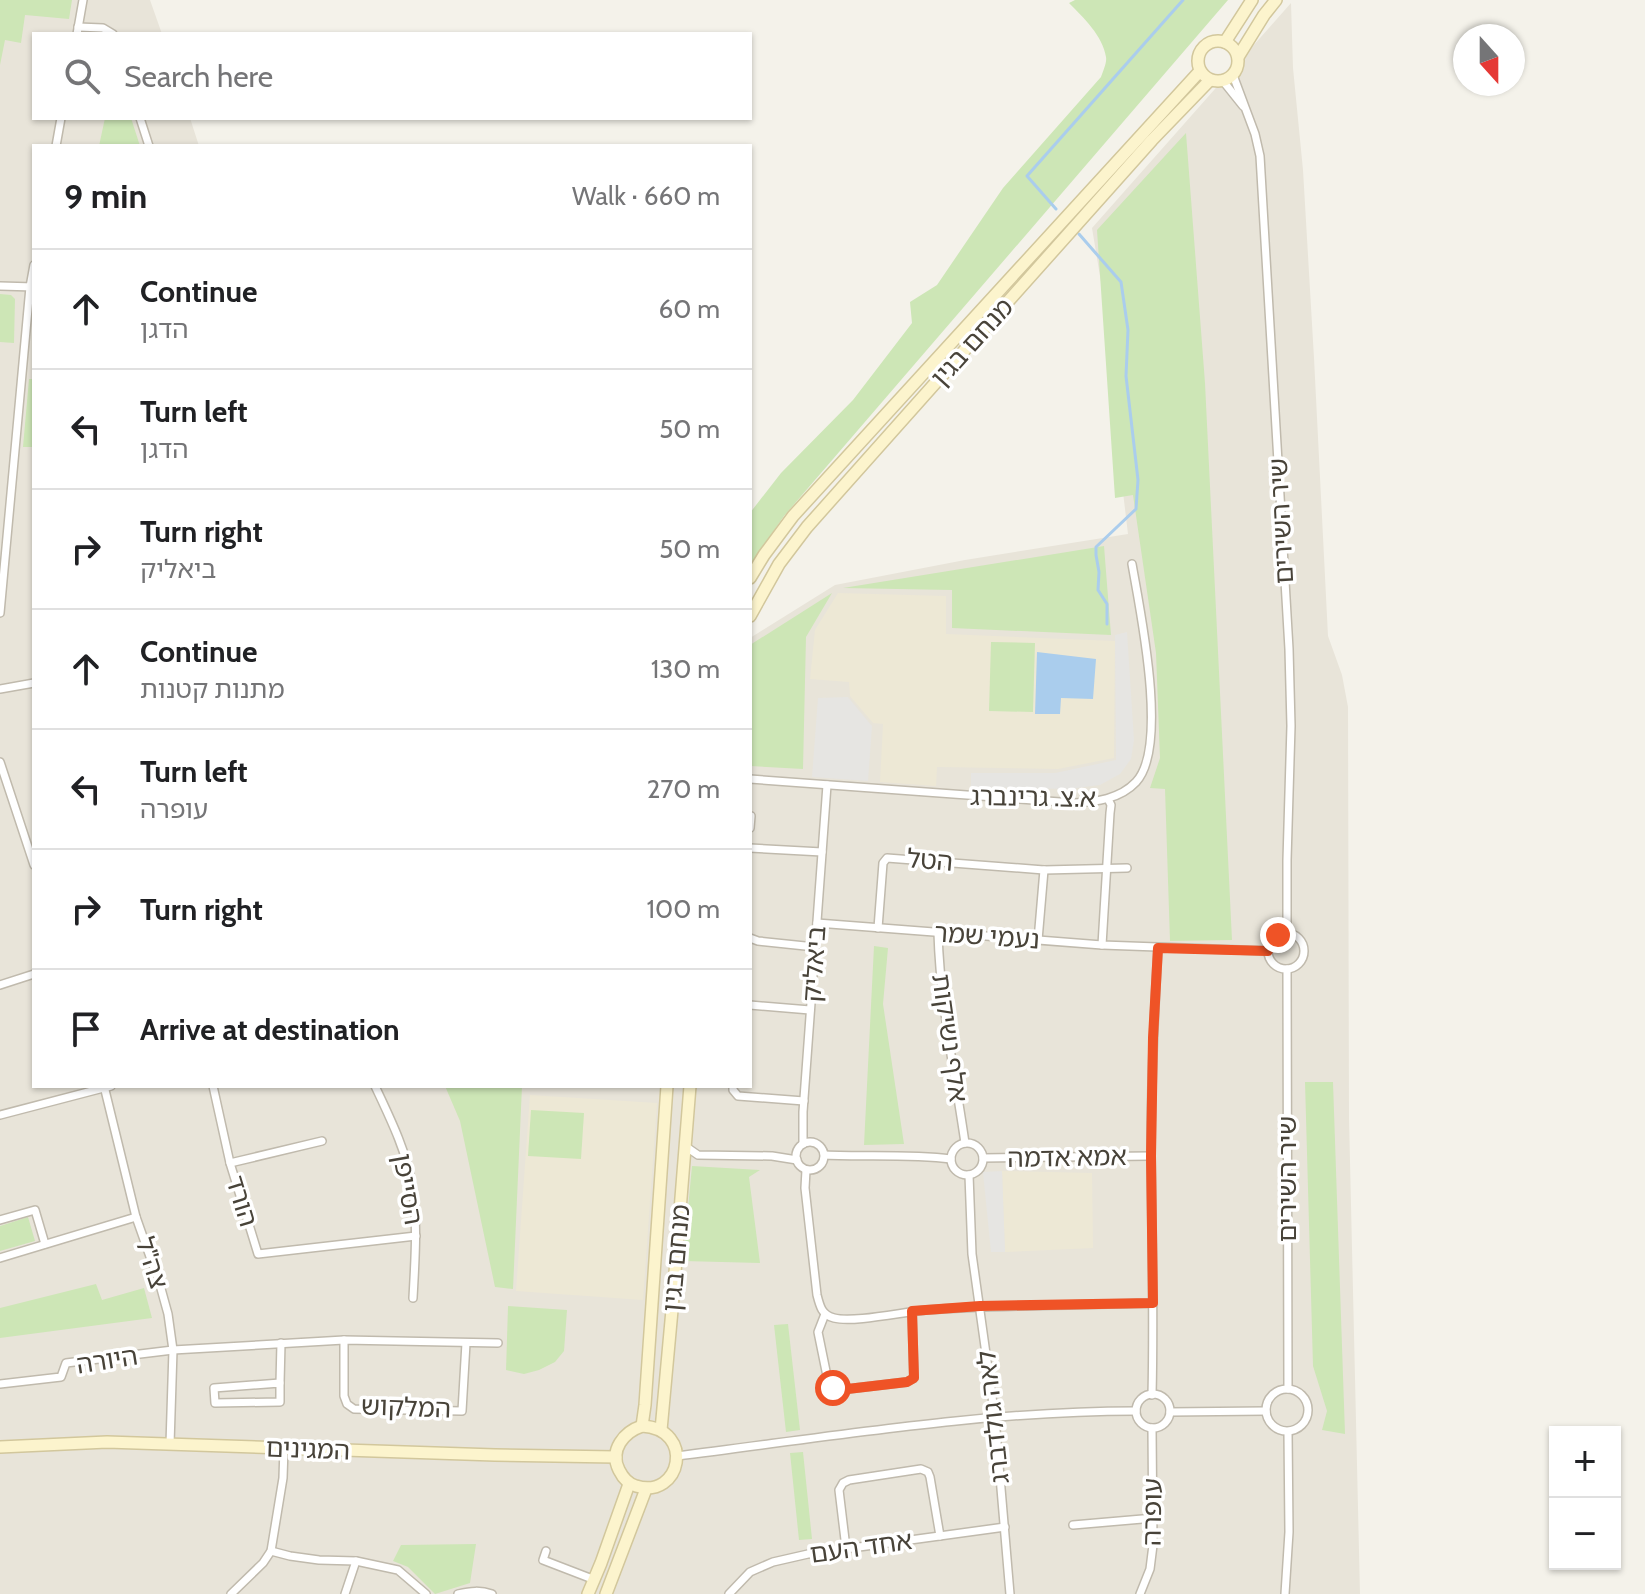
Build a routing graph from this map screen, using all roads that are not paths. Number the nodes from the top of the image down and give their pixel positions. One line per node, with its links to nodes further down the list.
1 (83, 0): 4 (street)
2 (1252, 0): 6 (main road)
3 (1276, 0): 7 (main road)
4 (77, 30): 5 (street)
5 (110, 32)
6 (1225, 42): 7 (main road); 8 (main road)
7 (1238, 57): 9 (main road)
8 (1200, 71): 9 (main road); 19 (main road, מנחם בגין)
9 (1222, 79): 10 (street, שיר השירים); 10 (street, שיר השירים); 20 (main road, מנחם בגין)
10 (1247, 111): 37 (street, שיר השירים)
11 (61, 120): 13 (street)
12 (141, 120): 14 (street)
13 (56, 144)
14 (148, 144)
15 (0, 286): 16 (street)
16 (32, 287): 17 (street)
17 (5, 499): 21 (street)
18 (1132, 564): 27 (street, א.צ. גרינברג)
19 (752, 575)
20 (752, 612)
21 (0, 613)
22 (32, 683): 23 (street)
23 (0, 689)
24 (0, 762): 28 (street)
25 (752, 779): 26 (street, א.צ. גרינברג)
26 (827, 785): 27 (street, א.צ. גרינברג); 30 (street, ביאליק)
27 (1108, 799): 32 (street)
28 (30, 841)
29 (752, 848): 30 (street)
30 (822, 852): 34 (street, ביאליק)
31 (1127, 868): 32 (street, הטל)
32 (1107, 869): 33 (street, הטל); 40 (street)
33 (1044, 870): 35 (street, הטל); 39 (street)
34 (817, 923): 35 (street, נעמי שמר); 41 (street, ביאליק)
35 (878, 928): 36 (street, נעמי שמר)
36 (938, 933): 39 (street, נעמי שמר); 59 (street, אלף נשיקות)
37 (1287, 933): 43 (street); 44 (street)
38 (752, 939): 41 (street)
39 (1038, 940): 40 (street, נעמי שמר)
40 (1102, 945): 42 (street, נעמי שמר)
41 (815, 947): 48 (street, ביאליק)
42 (1158, 948): 43 (street, נעמי שמר); 64 (street)
43 (1268, 951): 44 (street)
44 (1287, 969): 88 (street, שיר השירים)
45 (32, 975): 46 (street)
46 (0, 985)
47 (752, 1005): 48 (street)
48 (810, 1010): 56 (street, ביאליק)
49 (102, 1088): 57 (street)
50 (106, 1088): 71 (street, צה"ל)
51 (213, 1088): 67 (street, הורד)
52 (376, 1088): 73 (street, הסייפן)
53 (667, 1088): 94 (main road, מנחם בגין)
54 (690, 1088): 60 (main road, מנחם בגין)
55 (733, 1088): 56 (street)
56 (804, 1101): 61 (street, ביאליק)
57 (0, 1115)
58 (322, 1141): 67 (street)
59 (965, 1143): 65 (street); 66 (street)
60 (685, 1146): 62 (street); 68 (main road, מנחם בגין)
61 (799, 1151): 62 (street); 63 (street); 69 (street)
62 (698, 1155): 68 (street)
63 (825, 1155): 66 (street); 69 (street)
64 (1151, 1156): 65 (street, אמא אדמה); 77 (street)
65 (983, 1158): 70 (street)
66 (951, 1159): 70 (street)
67 (230, 1163): 73 (street, הורד)
68 (684, 1164): 96 (main road, מנחם בגין)
69 (806, 1170): 80 (street)
70 (969, 1175): 78 (street)
71 (136, 1217): 74 (street); 85 (street, צה"ל)
72 (0, 1220): 74 (street)
73 (416, 1236): 76 (street, הסייפן)
74 (45, 1244): 75 (street)
75 (0, 1258)
76 (413, 1298)
77 (1153, 1303): 78 (street); 89 (street)
78 (980, 1306): 79 (street); 93 (street, לאה גולדברג)
79 (912, 1311): 80 (street); 80 (street)
80 (825, 1314)
81 (344, 1340): 82 (street); 83 (street); 83 (street, המלקוש)
82 (281, 1343): 85 (street); 86 (street)
83 (466, 1343): 84 (street)
84 (498, 1343)
85 (173, 1350): 87 (street, היורה); 98 (street, צה"ל)
86 (280, 1383): 86 (street)
87 (0, 1384)
88 (1288, 1389): 91 (street); 97 (street)
89 (1152, 1395): 90 (street); 92 (street)
90 (1136, 1411): 93 (street); 95 (street)
91 (1266, 1411): 92 (street); 97 (street)
92 (1170, 1412): 95 (street)
93 (995, 1418): 101 (street); 107 (street, לאה גולדברג)
94 (642, 1426): 96 (main road); 102 (main road)
95 (1152, 1428): 105 (street, עופרה)
96 (661, 1430): 101 (main road)
97 (1288, 1432): 124 (street)
98 (170, 1444): 99 (main road, המגינים); 100 (main road, המגינים)
99 (0, 1447)
100 (284, 1448): 102 (main road, המגינים); 110 (street)
101 (677, 1456): 104 (main road)
102 (616, 1457): 103 (main road)
103 (629, 1484): 104 (main road); 113 (main road)
104 (646, 1489): 120 (main road)
105 (1154, 1518): 106 (street); 123 (street, עופרה)
106 (1073, 1525)
107 (1005, 1527): 108 (street, אחד העם); 122 (street, לאה גולדברג)
108 (940, 1536): 109 (street, אחד העם); 109 (street)
109 (846, 1548): 121 (street, אחד העם)
110 (271, 1551): 112 (street); 114 (street)
111 (546, 1551): 113 (street)
112 (356, 1561): 115 (street); 116 (street)
113 (595, 1580): 119 (main road)
114 (231, 1594)
115 (345, 1594)
116 (426, 1594)
117 (458, 1594): 118 (street)
118 (492, 1594)
119 (588, 1594)
120 (606, 1594)
121 (729, 1594)
122 (1010, 1594)
123 (1140, 1594)
124 (1285, 1594)

